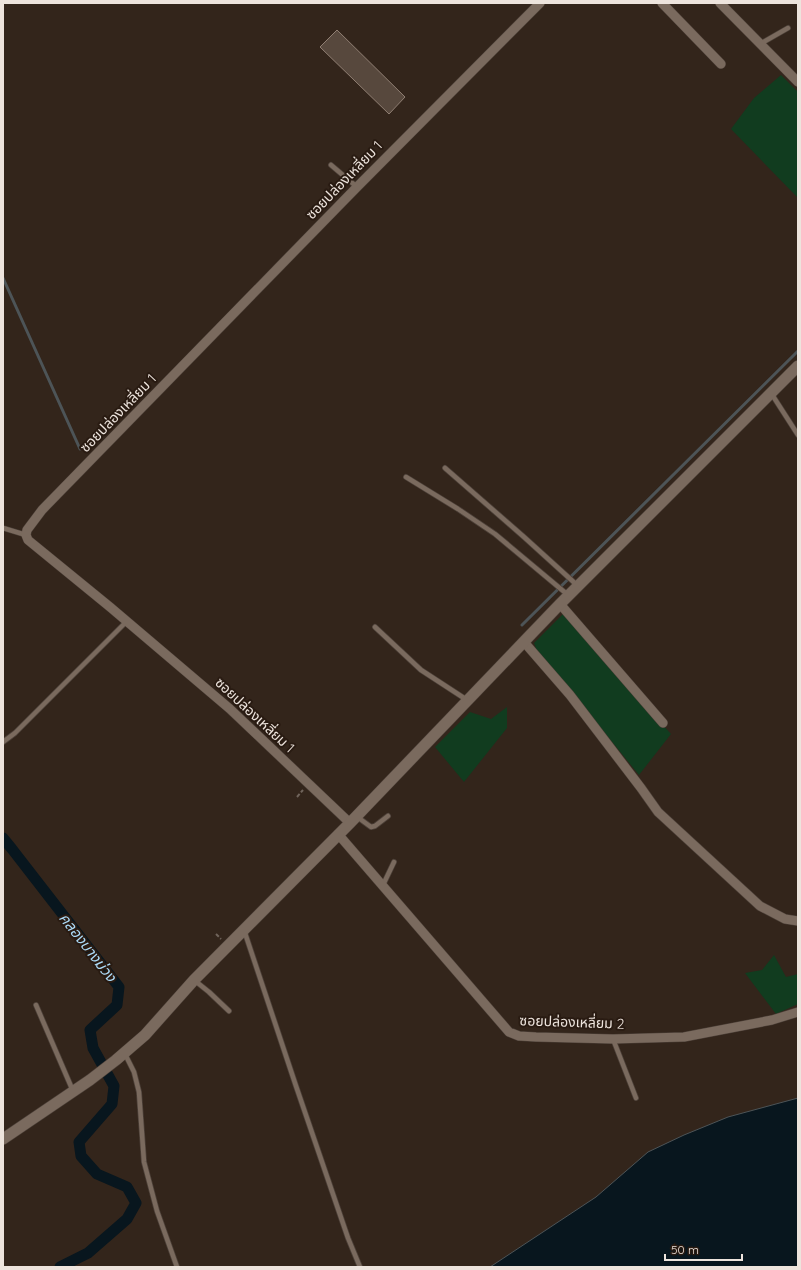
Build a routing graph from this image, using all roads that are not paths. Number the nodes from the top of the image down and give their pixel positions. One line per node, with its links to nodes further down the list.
1 (540, 3): 9 (street, ซอยปล่องเหลี่ยม 1)
2 (662, 3): 6 (street)
3 (720, 3): 5 (street)
4 (788, 28): 5 (lane)
5 (760, 44): 7 (street)
6 (721, 64)
7 (798, 82)
8 (332, 165): 9 (lane)
9 (357, 187): 16 (street, ซอยปล่องเหลี่ยม 1)
10 (798, 366): 11 (street)
11 (771, 393): 12 (lane); 17 (street)
12 (798, 435)
13 (445, 468): 17 (lane)
14 (406, 477): 18 (lane)
15 (3, 528): 16 (lane)
16 (26, 535): 20 (street, ซอยปล่องเหลี่ยม 1)
17 (578, 586): 18 (street)
18 (568, 596): 19 (street)
19 (560, 604): 22 (street); 24 (street)
20 (127, 621): 25 (lane); 27 (street, ซอยปล่องเหลี่ยม 1)
21 (375, 627): 23 (lane)
22 (524, 642): 23 (street); 31 (street)
23 (468, 700): 27 (street)
24 (663, 723)
25 (3, 742)
26 (388, 816): 27 (lane)
27 (353, 819): 28 (street)
28 (338, 834): 30 (street, ซอยปล่องเหลี่ยม 2); 32 (street)
29 (394, 862): 30 (lane)
30 (383, 885): 37 (street, ซอยปล่องเหลี่ยม 2)
31 (798, 921)
32 (244, 930): 33 (street); 43 (lane)
33 (194, 980): 35 (lane); 38 (street)
34 (36, 1006): 39 (lane)
35 (228, 1011)
36 (798, 1012): 37 (street, ซอยปล่องเหลี่ยม 2)
37 (613, 1039): 40 (lane)
38 (121, 1056): 39 (street); 42 (lane)
39 (73, 1091): 41 (street)
40 (636, 1098)
41 (3, 1139)
42 (177, 1267)
43 (360, 1267)

